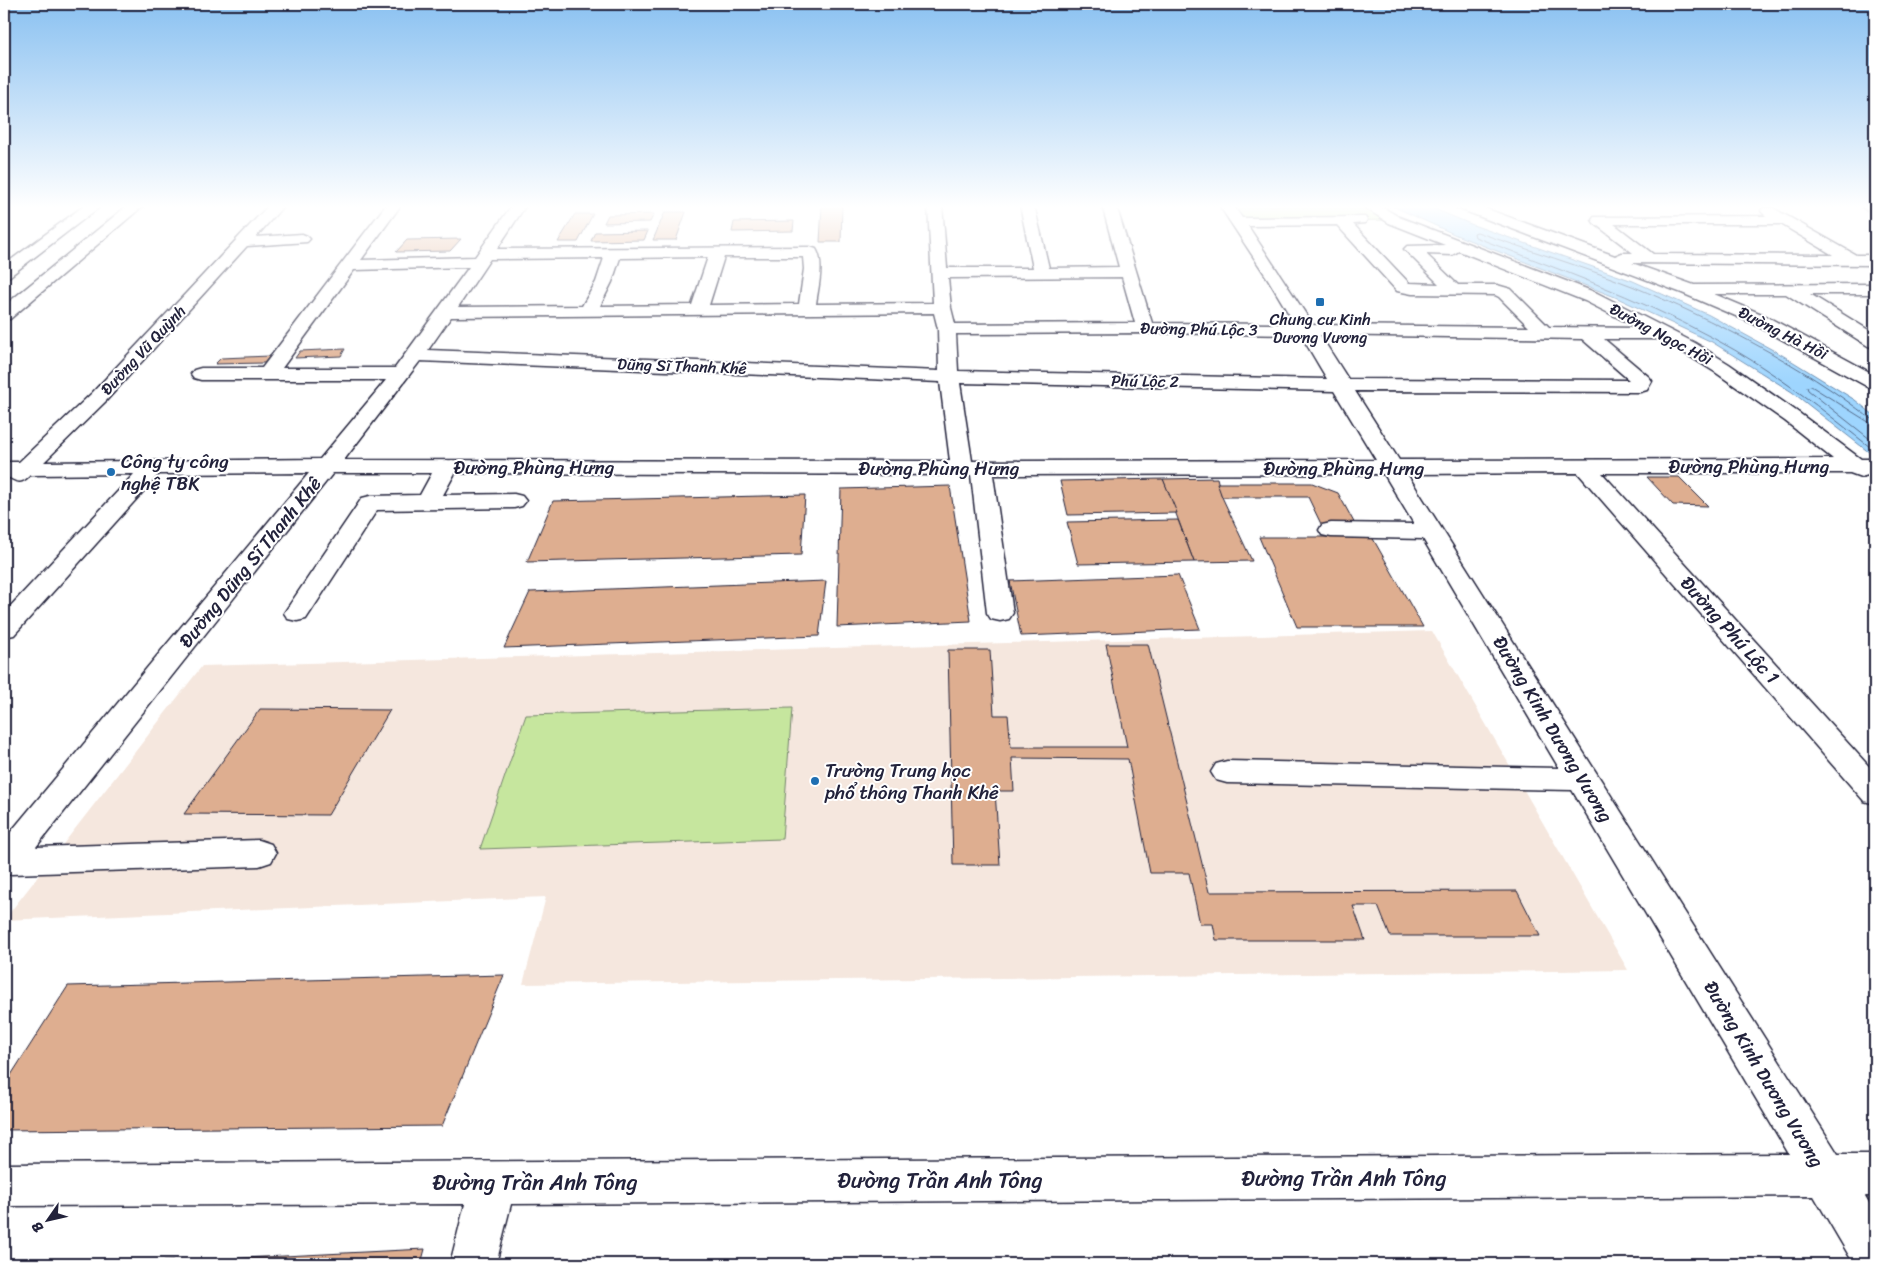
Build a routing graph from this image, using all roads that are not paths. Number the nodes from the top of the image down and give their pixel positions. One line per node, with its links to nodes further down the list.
1 (16, 264): 22 (street)
2 (65, 264): 33 (street)
3 (222, 264): 54 (street, Đường Vũ Quỳnh)
4 (366, 264): 18 (street)
5 (479, 264): 32 (street, Đường Dũng Sĩ Thanh Khê)
6 (610, 264): 31 (street)
7 (714, 264): 30 (street)
8 (810, 264): 29 (street)
9 (939, 264): 23 (street)
10 (1040, 264): 19 (street)
11 (1126, 264): 20 (street)
12 (1266, 264): 36 (street, Đường Kinh Dương Vương)
13 (1383, 264): 24 (street)
14 (1428, 264): 24 (street)
15 (1506, 264): 39 (street, Đường Ngọc Hồi)
16 (1621, 264): 25 (street, Đường Hà Hồi)
17 (1860, 264): 21 (street)
18 (350, 265): 43 (street)
19 (1042, 272): 20 (street); 23 (street)
20 (1128, 272): 34 (street)
21 (1875, 272)
22 (4, 273)
23 (940, 273): 28 (street)
24 (1452, 288): 37 (street)
25 (1688, 289): 26 (street); 45 (street, Đường Hà Hồi)
26 (1790, 289): 27 (street); 40 (street)
27 (1875, 290)
28 (942, 308): 29 (street); 35 (street)
29 (807, 309): 30 (street)
30 (699, 310): 31 (street)
31 (588, 311): 32 (street)
32 (446, 312): 41 (street, Đường Dũng Sĩ Thanh Khê)
33 (4, 315)
34 (1145, 328): 35 (street, Đường Phú Lộc 3); 36 (street, Đường Phú Lộc 3)
35 (947, 329): 44 (street)
36 (1308, 330): 37 (street, Đường Phú Lộc 3); 46 (street, Đường Kinh Dương Vương)
37 (1544, 332): 38 (street, Đường Phú Lộc 3)
38 (1586, 333): 39 (street, Đường Phú Lộc 3); 46 (street, Phú Lộc 2)
39 (1661, 334): 48 (street, Đường Ngọc Hồi)
40 (1875, 342)
41 (408, 364): 43 (street, Dũng Sĩ Thanh Khê); 44 (street, Dũng Sĩ Thanh Khê); 47 (street, Đường Dũng Sĩ Thanh Khê)
42 (201, 374): 43 (street, Dũng Sĩ Thanh Khê)
43 (268, 374)
44 (949, 376): 46 (street, Phú Lộc 2); 53 (street)
45 (1875, 383)
46 (1342, 385): 51 (street, Đường Kinh Dương Vương)
47 (327, 466): 49 (street, Đường Phùng Hưng); 50 (street, Đường Phùng Hưng); 68 (street, Đường Dũng Sĩ Thanh Khê)
48 (1866, 466): 52 (street, Đường Phùng Hưng); 55 (street, Đường Ngọc Hồi)
49 (153, 467): 54 (street, Đường Phùng Hưng); 63 (street)
50 (447, 467): 53 (street, Đường Phùng Hưng); 58 (street)
51 (1392, 467): 52 (street, Đường Phùng Hưng); 53 (street, Đường Phùng Hưng); 60 (street, Đường Kinh Dương Vương)
52 (1584, 467): 66 (street, Đường Phú Lộc 1)
53 (971, 468): 62 (street)
54 (14, 469): 56 (street, Đường Vũ Quỳnh)
55 (1875, 481)
56 (4, 488)
57 (514, 501): 58 (street)
58 (428, 502): 61 (street)
59 (1331, 530): 60 (street)
60 (1432, 532): 65 (street, Đường Kinh Dương Vương)
61 (297, 613)
62 (1000, 613)
63 (4, 629)
64 (1227, 772): 65 (street)
65 (1583, 779): 69 (street, Đường Kinh Dương Vương)
66 (1875, 793)
67 (259, 853): 68 (street)
68 (5, 862)
69 (1826, 1175): 70 (street, Đường Trần Anh Tông); 71 (street, Đường Trần Anh Tông); 73 (street, Đường Kinh Dương Vương)
70 (1875, 1175)
71 (493, 1183): 72 (street, Đường Trần Anh Tông); 74 (street)
72 (4, 1185)
73 (1875, 1255)
74 (473, 1264)

